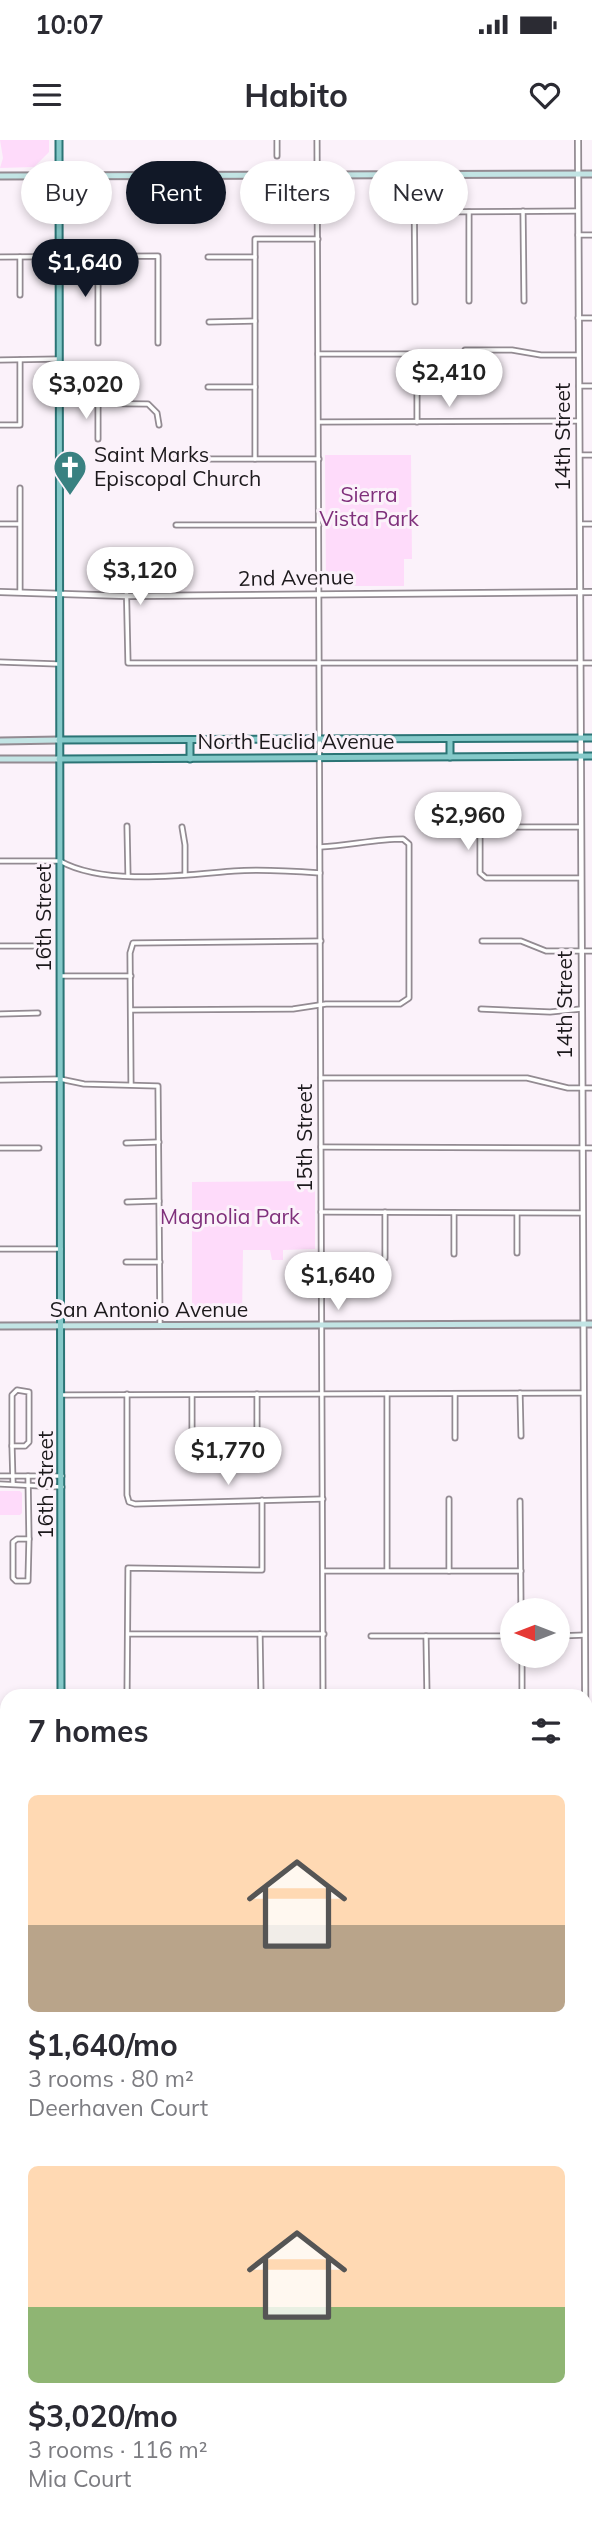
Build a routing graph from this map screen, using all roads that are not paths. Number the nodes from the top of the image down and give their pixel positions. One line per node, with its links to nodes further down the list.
1 (58, 140): 6 (main road, 16th Street)
2 (277, 140): 5 (street)
3 (317, 140): 7 (street, 15th Street)
4 (578, 140): 9 (street, 14th Street)
5 (277, 156)
6 (59, 161)
7 (317, 161)
8 (468, 174): 9 (main road)
9 (578, 174): 10 (main road); 16 (street, 14th Street)
10 (592, 174)
11 (240, 175): 14 (main road)
12 (0, 176): 13 (main road)
13 (21, 176)
14 (112, 176)
15 (523, 211): 16 (street); 17 (street); 31 (street)
16 (578, 211): 21 (street, 14th Street)
17 (469, 212): 32 (street)
18 (59, 224): 24 (main road, 16th Street)
19 (318, 224): 23 (street, 15th Street)
20 (414, 224): 33 (street)
21 (578, 235): 22 (street); 34 (street, 14th Street)
22 (592, 235)
23 (318, 239): 29 (street); 41 (street, 15th Street)
24 (59, 256): 25 (street); 27 (street); 44 (main road, 16th Street)
25 (98, 256): 38 (street); 39 (street)
26 (0, 257): 27 (street)
27 (20, 257): 30 (street)
28 (208, 257): 29 (street)
29 (255, 257): 36 (street)
30 (20, 295)
31 (524, 300)
32 (469, 301)
33 (415, 302)
34 (578, 318): 35 (street); 42 (street, 14th Street)
35 (592, 318)
36 (255, 321): 37 (street); 49 (street)
37 (209, 322)
38 (98, 343)
39 (158, 343)
40 (465, 350): 42 (street)
41 (318, 354): 53 (street, 15th Street); 54 (street)
42 (579, 355): 46 (street, 14th Street)
43 (20, 359): 44 (street); 45 (street); 55 (street)
44 (59, 359): 50 (main road, 16th Street)
45 (0, 360)
46 (579, 386): 47 (street); 52 (street, 14th Street)
47 (592, 386)
48 (208, 387): 49 (street)
49 (255, 387): 62 (street)
50 (59, 402): 51 (street); 76 (main road, 16th Street)
51 (98, 403): 56 (street); 57 (street)
52 (579, 421): 54 (street); 59 (street, 14th Street)
53 (318, 422): 54 (street); 60 (street, 15th Street)
54 (417, 422)
55 (0, 425)
56 (159, 425)
57 (99, 439)
58 (592, 455): 59 (street)
59 (579, 456): 66 (street, 14th Street)
60 (319, 458): 62 (street); 69 (street, 15th Street)
61 (174, 459): 62 (street)
62 (255, 459)
63 (20, 488): 65 (street)
64 (0, 524): 65 (street)
65 (19, 524): 72 (street)
66 (579, 524): 67 (street); 73 (street, 14th Street)
67 (592, 524)
68 (176, 525): 69 (street)
69 (319, 525): 75 (street, 15th Street)
70 (122, 554): 77 (street)
71 (0, 592): 72 (street, 2nd Avenue)
72 (20, 592): 76 (street, 2nd Avenue)
73 (579, 592): 74 (street, 2nd Avenue); 75 (street, 2nd Avenue); 79 (street, 14th Street)
74 (592, 592)
75 (319, 593): 77 (street, 2nd Avenue); 82 (street, 15th Street)
76 (59, 594): 77 (street, 2nd Avenue); 81 (main road, 16th Street)
77 (127, 596): 82 (street)
78 (0, 662): 81 (street)
79 (580, 663): 80 (street); 82 (street); 83 (street, 14th Street)
80 (592, 663)
81 (58, 664): 87 (main road, 16th Street)
82 (319, 664): 85 (street, 15th Street)
83 (580, 738): 84 (main road, North Euclid Avenue); 86 (main road, North Euclid Avenue); 91 (street, 14th Street)
84 (592, 738)
85 (320, 739): 86 (main road, North Euclid Avenue); 88 (main road, North Euclid Avenue); 96 (street, 15th Street)
86 (450, 739): 90 (main road)
87 (59, 740): 88 (main road, North Euclid Avenue); 89 (main road, North Euclid Avenue); 95 (main road, 16th Street)
88 (190, 740): 93 (main road)
89 (0, 741)
90 (450, 757): 91 (main road, North Euclid Avenue); 96 (main road, North Euclid Avenue)
91 (580, 757): 92 (main road, North Euclid Avenue); 99 (street, 14th Street)
92 (592, 757)
93 (190, 758): 95 (main road, North Euclid Avenue); 96 (main road, North Euclid Avenue)
94 (0, 759): 95 (main road, North Euclid Avenue)
95 (59, 759): 102 (main road, 16th Street)
96 (320, 759): 100 (street, 15th Street)
97 (127, 826): 105 (street)
98 (182, 827): 104 (street)
99 (580, 827): 106 (street, 14th Street); 106 (street)
100 (320, 846): 103 (street, 15th Street); 115 (street)
101 (0, 861): 102 (street)
102 (60, 861): 105 (street); 113 (main road, 16th Street)
103 (320, 873): 104 (street); 107 (street, 15th Street)
104 (185, 875): 105 (street)
105 (128, 876)
106 (580, 878): 111 (street, 14th Street)
107 (321, 941): 114 (street); 115 (street, 15th Street)
108 (482, 941): 111 (street)
109 (0, 946): 110 (street)
110 (37, 946)
111 (581, 951): 112 (street); 117 (street, 14th Street)
112 (592, 951)
113 (60, 976): 114 (street); 122 (main road, 16th Street)
114 (131, 976): 118 (street)
115 (321, 1004): 118 (street); 121 (street, 15th Street)
116 (481, 1009): 117 (street)
117 (581, 1009): 125 (street, 14th Street)
118 (131, 1010): 124 (street)
119 (38, 1013): 120 (street)
120 (0, 1014)
121 (321, 1078): 125 (street); 129 (street, 15th Street)
122 (60, 1079): 123 (street); 124 (street); 142 (main road, 16th Street)
123 (0, 1080)
124 (131, 1084): 127 (street)
125 (582, 1088): 126 (street); 131 (street, 14th Street)
126 (592, 1088)
127 (159, 1142): 128 (street); 134 (street)
128 (126, 1143)
129 (321, 1147): 131 (street); 136 (street, 15th Street)
130 (39, 1148): 133 (street)
131 (582, 1148): 132 (street); 138 (street, 14th Street)
132 (592, 1148)
133 (0, 1149)
134 (159, 1201): 135 (street); 149 (street)
135 (127, 1202)
136 (321, 1212): 137 (street); 152 (street, 15th Street)
137 (385, 1212): 139 (street); 147 (street)
138 (582, 1213): 140 (street); 144 (street, 14th Street)
139 (454, 1214): 140 (street); 146 (street)
140 (517, 1214): 143 (street)
141 (0, 1249): 142 (street)
142 (61, 1249): 154 (main road, 16th Street)
143 (517, 1253)
144 (582, 1253): 145 (street); 150 (street, 14th Street)
145 (590, 1253)
146 (454, 1254)
147 (385, 1258)
148 (126, 1262): 149 (street)
149 (160, 1262): 155 (street)
150 (582, 1324): 151 (main road, San Antonio Avenue); 152 (main road, San Antonio Avenue); 162 (street, 14th Street)
151 (592, 1324)
152 (322, 1325): 155 (main road, San Antonio Avenue); 159 (street, 15th Street)
153 (0, 1326): 154 (main road, San Antonio Avenue)
154 (61, 1326): 155 (main road, San Antonio Avenue); 163 (main road, 16th Street)
155 (160, 1326)
156 (520, 1393): 161 (street); 162 (street); 165 (street)
157 (127, 1394): 163 (street); 164 (street); 180 (street)
158 (257, 1394): 159 (street); 164 (street); 167 (street)
159 (323, 1394): 160 (street); 178 (street, 15th Street)
160 (387, 1394): 161 (street); 184 (street)
161 (455, 1394): 166 (street)
162 (583, 1394): 195 (street, 14th Street)
163 (61, 1395): 173 (main road, 16th Street)
164 (192, 1395): 168 (street)
165 (521, 1436)
166 (455, 1438)
167 (257, 1439)
168 (192, 1440)
169 (12, 1446): 169 (street); 171 (street)
170 (0, 1476): 171 (street)
171 (13, 1476): 172 (street); 176 (street)
172 (28, 1476): 173 (street); 174 (street)
173 (62, 1476): 177 (main road, 16th Street)
174 (28, 1483): 176 (street); 177 (street); 182 (street)
175 (0, 1484): 176 (street)
176 (13, 1484)
177 (62, 1487): 197 (main road, 16th Street)
178 (323, 1499): 180 (street); 183 (street, 15th Street)
179 (449, 1499): 185 (street)
180 (262, 1500): 188 (street)
181 (520, 1501): 186 (street)
182 (29, 1539): 182 (street)
183 (323, 1571): 184 (street); 190 (street, 15th Street)
184 (387, 1571): 185 (street)
185 (449, 1571): 186 (street)
186 (521, 1571): 187 (street)
187 (521, 1598)
188 (128, 1634): 189 (street); 198 (street)
189 (260, 1634): 190 (street); 199 (street)
190 (324, 1634): 200 (street, 15th Street)
191 (371, 1636): 192 (street)
192 (426, 1636): 193 (street); 201 (street)
193 (500, 1636)
194 (570, 1636): 195 (street)
195 (585, 1636): 203 (street, 14th Street)
196 (522, 1668): 202 (street)
197 (61, 1689)
198 (127, 1689)
199 (261, 1689)
200 (323, 1689)
201 (427, 1689)
202 (522, 1689)
203 (588, 1689)

